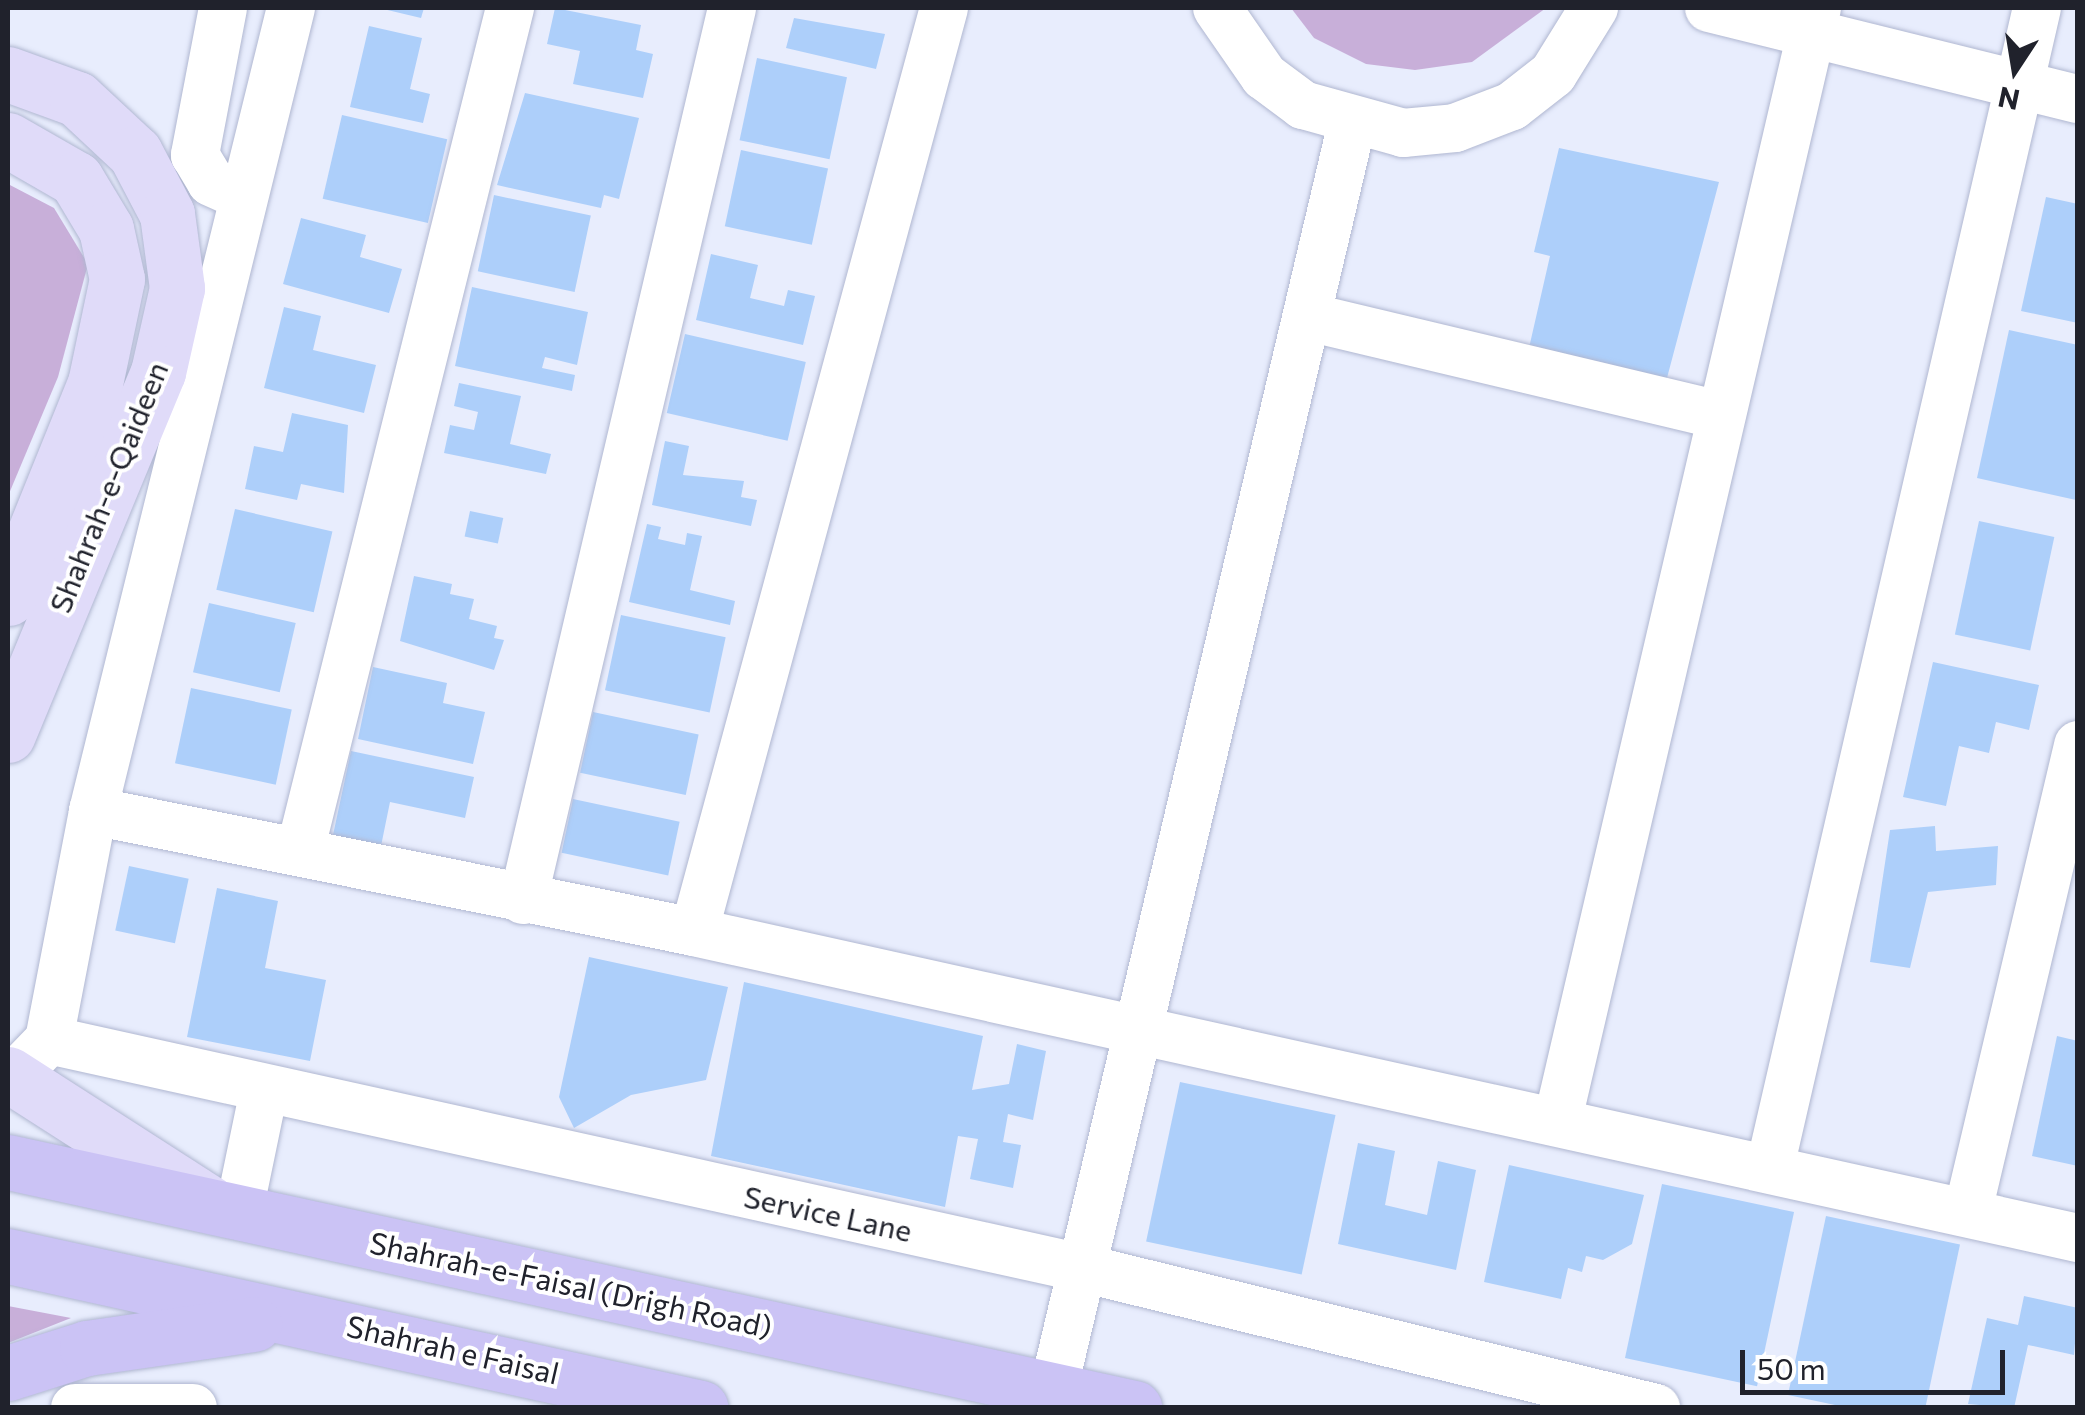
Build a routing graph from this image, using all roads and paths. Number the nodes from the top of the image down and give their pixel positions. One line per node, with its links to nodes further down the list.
1 (223, 8): 16 (street)
2 (291, 8): 16 (street)
3 (510, 8): 23 (street)
4 (732, 8): 24 (street)
5 (944, 8): 25 (street)
6 (1217, 8): 14 (street)
7 (1594, 8): 14 (street)
8 (1709, 8): 10 (street)
9 (2037, 8): 12 (street)
10 (1814, 20): 12 (street); 18 (street)
11 (8, 74): 20 (main road, Shahrah-e-Qaideen)
12 (2018, 84): 13 (street); 31 (street)
13 (2078, 99)
14 (1352, 123): 17 (street)
15 (8, 140): 19 (main road, Shahrah-e-Qaideen)
16 (243, 196): 22 (street)
17 (1308, 317): 18 (street); 26 (street)
18 (1720, 415): 29 (street)
19 (8, 598)
20 (8, 735)
21 (2078, 744): 33 (street)
22 (93, 812): 23 (street); 27 (street)
23 (300, 851): 24 (street)
24 (523, 900): 25 (street)
25 (694, 932): 26 (street)
26 (1139, 1029): 29 (street); 36 (street)
27 (23, 1064): 28 (street, Service Lane); 32 (main road)
28 (264, 1090): 32 (street); 36 (street, Service Lane)
29 (1558, 1119): 31 (street)
30 (8, 1162): 32 (highway, Shahrah-e-Faisal (Drigh Road))
31 (1770, 1167): 33 (street)
32 (224, 1207): 39 (highway, Shahrah-e-Faisal (Drigh Road))
33 (1968, 1211): 34 (street)
34 (2078, 1238)
35 (8, 1256): 37 (highway)
36 (1082, 1268): 39 (street); 44 (street, Service Lane)
37 (322, 1319): 38 (highway); 42 (highway, Shahrah e Faisal)
38 (8, 1373)
39 (1053, 1390): 43 (highway, Shahrah-e-Faisal (Drigh Road))
40 (75, 1408): 41 (street)
41 (193, 1408)
42 (701, 1408)
43 (1134, 1408)
44 (1656, 1408)

